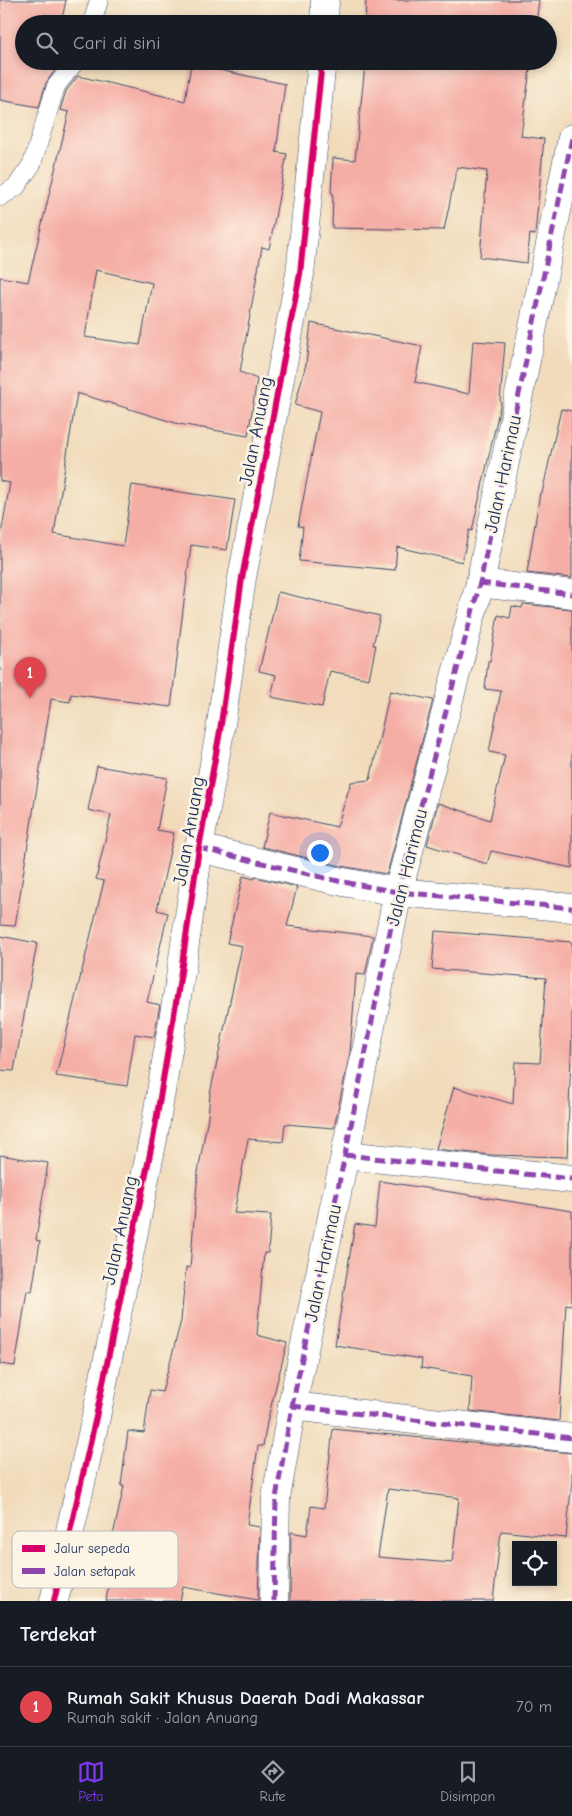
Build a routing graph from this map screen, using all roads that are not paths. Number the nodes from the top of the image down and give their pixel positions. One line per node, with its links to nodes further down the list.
1 (99, 0): 3 (lane)
2 (325, 0): 4 (street)
3 (95, 15)
4 (324, 15)
5 (69, 70): 8 (lane)
6 (321, 70): 11 (street, Jalan Anuang)
7 (572, 138): 9 (street, Jalan Harimau)
8 (0, 197)
9 (480, 582): 10 (street); 12 (street, Jalan Harimau)
10 (572, 594)
11 (199, 848): 12 (street); 18 (street, Jalan Anuang)
12 (398, 892): 13 (street); 14 (street, Jalan Harimau)
13 (572, 908)
14 (345, 1155): 15 (street); 16 (street, Jalan Harimau)
15 (572, 1179)
16 (292, 1406): 17 (street); 21 (street, Jalan Harimau)
17 (572, 1438)
18 (70, 1531)
19 (57, 1588): 20 (street, Jalan Anuang)
20 (54, 1601)
21 (274, 1601)

